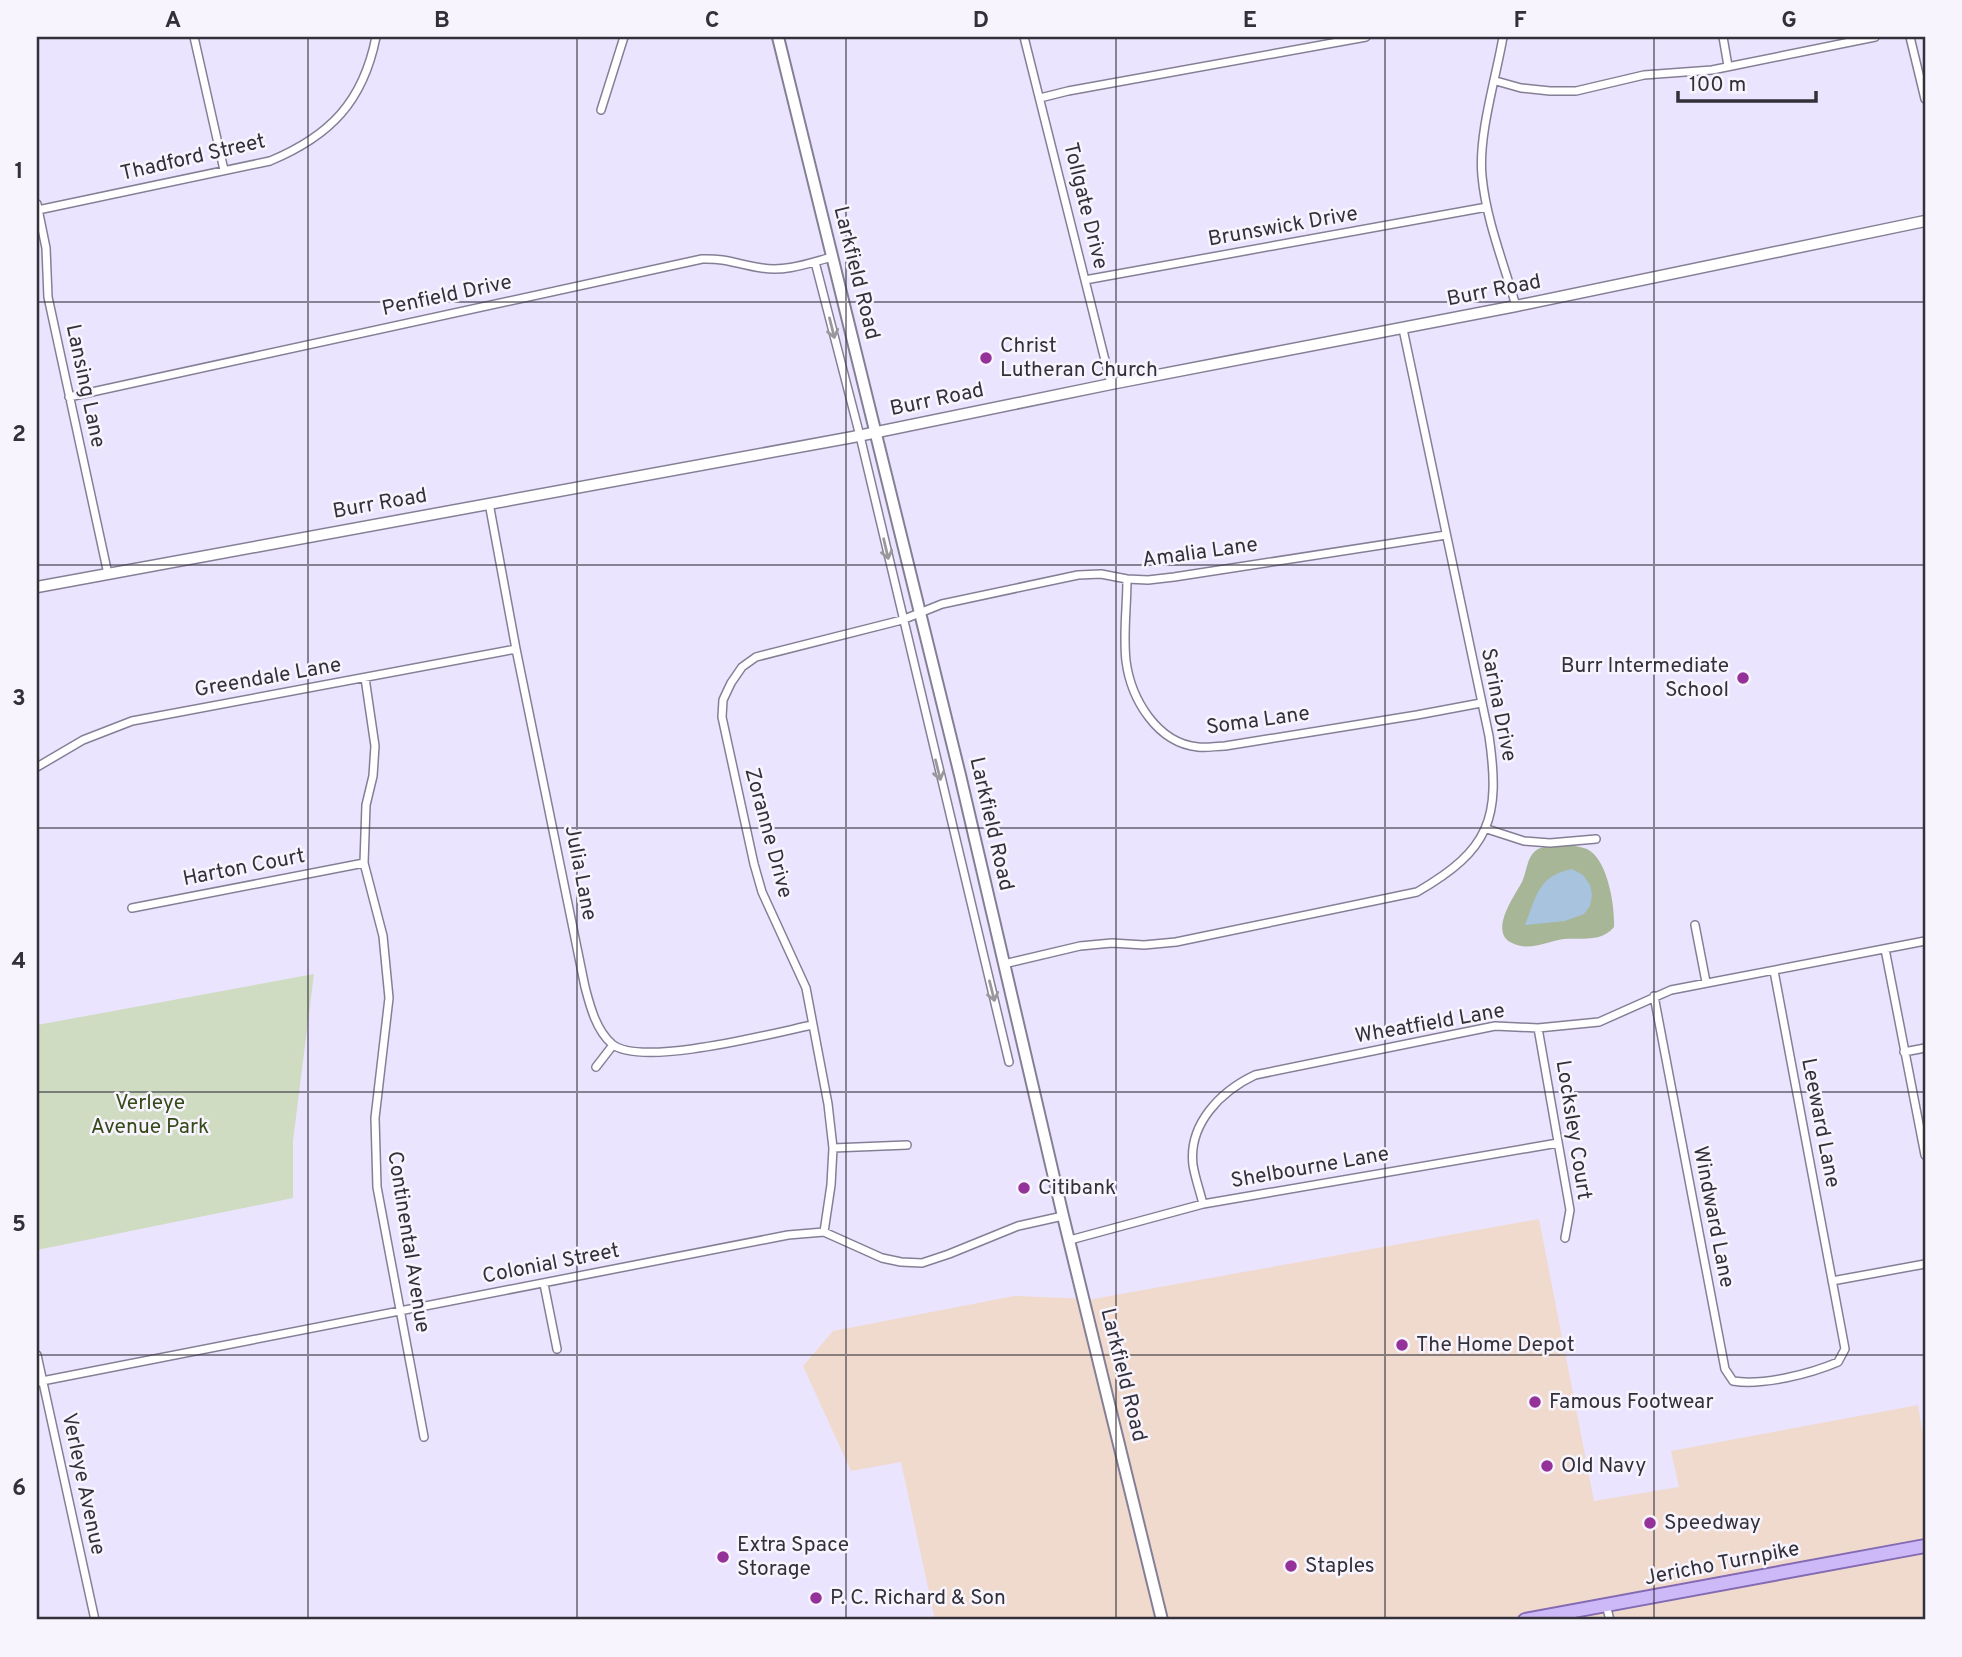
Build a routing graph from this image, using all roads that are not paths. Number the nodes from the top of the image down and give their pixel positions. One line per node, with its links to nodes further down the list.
1 (194, 37): 17 (street)
2 (376, 37): 17 (street, Thadford Street)
3 (624, 37): 16 (street)
4 (778, 37): 21 (main road, Larkfield Road)
5 (1024, 37): 14 (street, Tollgate Drive)
6 (1366, 37): 11 (street)
7 (1503, 37): 13 (street)
8 (1723, 37): 12 (street)
9 (1875, 37): 12 (street)
10 (1910, 37): 15 (street)
11 (1326, 40): 14 (street)
12 (1728, 66): 13 (street)
13 (1496, 81): 19 (street)
14 (1040, 98): 23 (street, Tollgate Drive)
15 (1925, 99)
16 (601, 110)
17 (224, 170): 18 (street, Thadford Street)
18 (37, 207): 27 (street, Lansing Lane)
19 (1487, 208): 23 (street, Brunswick Drive); 24 (street)
20 (1925, 221): 24 (street, Burr Road)
21 (832, 257): 22 (street, Penfield Drive); 28 (main road, Larkfield Road)
22 (815, 262): 27 (street, Penfield Drive); 29 (street, Larkfield Road, one-way to 29)
23 (1085, 280): 26 (street, Tollgate Drive)
24 (1516, 306): 25 (street, Burr Road)
25 (1403, 329): 26 (street, Burr Road); 31 (street, Sarina Drive)
26 (1111, 384): 28 (street, Burr Road)
27 (69, 397): 32 (street, Lansing Lane)
28 (875, 433): 29 (street, Burr Road); 35 (main road, Larkfield Road)
29 (860, 436): 30 (street, Burr Road); 36 (street, Larkfield Road, one-way to 36)
30 (489, 503): 32 (street, Burr Road); 37 (street, Julia Lane)
31 (1446, 535): 33 (street, Amalia Lane); 39 (street, Sarina Drive)
32 (107, 574): 34 (street, Burr Road)
33 (1127, 579): 35 (street, Amalia Lane); 39 (street, Soma Lane)
34 (37, 587)
35 (920, 613): 36 (street, Zoranne Drive); 48 (main road, Larkfield Road)
36 (902, 620): 52 (street, Zoranne Drive); 57 (street, Larkfield Road, one-way to 57)
37 (516, 649): 38 (street, Greendale Lane); 54 (street, Julia Lane)
38 (365, 678): 40 (street, Greendale Lane); 43 (street, Continental Avenue)
39 (1481, 702): 41 (street, Sarina Drive)
40 (37, 767)
41 (1487, 829): 42 (street); 48 (street, Sarina Drive)
42 (1596, 839)
43 (364, 863): 44 (street, Harton Court); 71 (street, Continental Avenue)
44 (132, 908)
45 (1695, 925): 50 (street)
46 (1925, 941): 47 (street, Wheatfield Lane)
47 (1885, 949): 49 (street, Wheatfield Lane); 56 (street)
48 (1004, 964): 64 (main road, Larkfield Road)
49 (1774, 971): 50 (street, Wheatfield Lane); 69 (street, Leeward Lane)
50 (1706, 982): 51 (street, Wheatfield Lane)
51 (1654, 996): 53 (street, Wheatfield Lane); 74 (street, Windward Lane)
52 (812, 1025): 54 (street); 61 (street, Zoranne Drive)
53 (1538, 1028): 59 (street, Locksley Court); 63 (street, Wheatfield Lane)
54 (613, 1045): 58 (street)
55 (1925, 1048): 56 (street)
56 (1904, 1052): 62 (street)
57 (1009, 1062)
58 (596, 1067)
59 (1558, 1143): 63 (street, Shelbourne Lane); 66 (street, Locksley Court)
60 (907, 1145): 61 (street)
61 (833, 1148): 65 (street, Zoranne Drive)
62 (1925, 1155)
63 (1203, 1203): 67 (street, Shelbourne Lane)
64 (1063, 1216): 65 (street, Colonial Street); 67 (main road, Larkfield Road)
65 (824, 1232): 70 (street, Colonial Street)
66 (1565, 1238)
67 (1070, 1240): 80 (main road, Larkfield Road)
68 (1925, 1264): 69 (street)
69 (1832, 1281): 74 (street, Leeward Lane)
70 (544, 1284): 71 (street, Colonial Street); 72 (street)
71 (400, 1312): 75 (street, Colonial Street); 76 (street, Continental Avenue)
72 (557, 1349)
73 (37, 1355): 75 (street, Verleye Avenue)
74 (1795, 1374)
75 (40, 1382): 79 (street, Verleye Avenue)
76 (424, 1437)
77 (1925, 1546): 78 (main road, Jericho Turnpike)
78 (1606, 1605): 81 (main road, Jericho Turnpike); 82 (street)
79 (95, 1620)
80 (1162, 1620)
81 (1525, 1620)
82 (1609, 1620)

